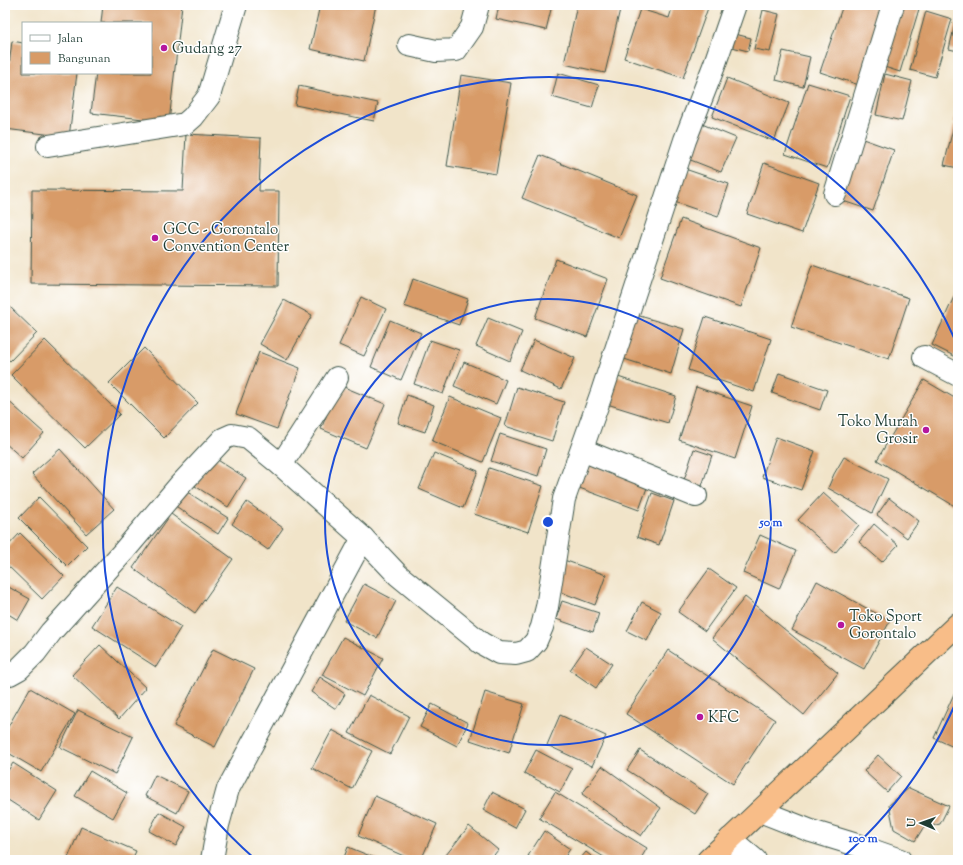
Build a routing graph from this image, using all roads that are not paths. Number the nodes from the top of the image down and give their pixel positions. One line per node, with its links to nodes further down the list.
1 (236, 5): 6 (street)
2 (478, 5): 5 (street)
3 (735, 5): 11 (street)
4 (893, 5): 7 (street)
5 (409, 45)
6 (48, 146)
7 (835, 194)
8 (924, 357): 9 (street)
9 (958, 375)
10 (337, 378): 12 (street)
11 (582, 450): 13 (street); 14 (street)
12 (282, 465): 14 (street); 16 (street)
13 (696, 496)
14 (363, 538): 19 (street)
15 (958, 624): 17 (highway)
16 (5, 675)
17 (760, 811): 18 (highway); 22 (street)
18 (730, 839): 20 (highway); 21 (street)
19 (212, 860)
20 (708, 860)
21 (755, 860)
22 (900, 860)

